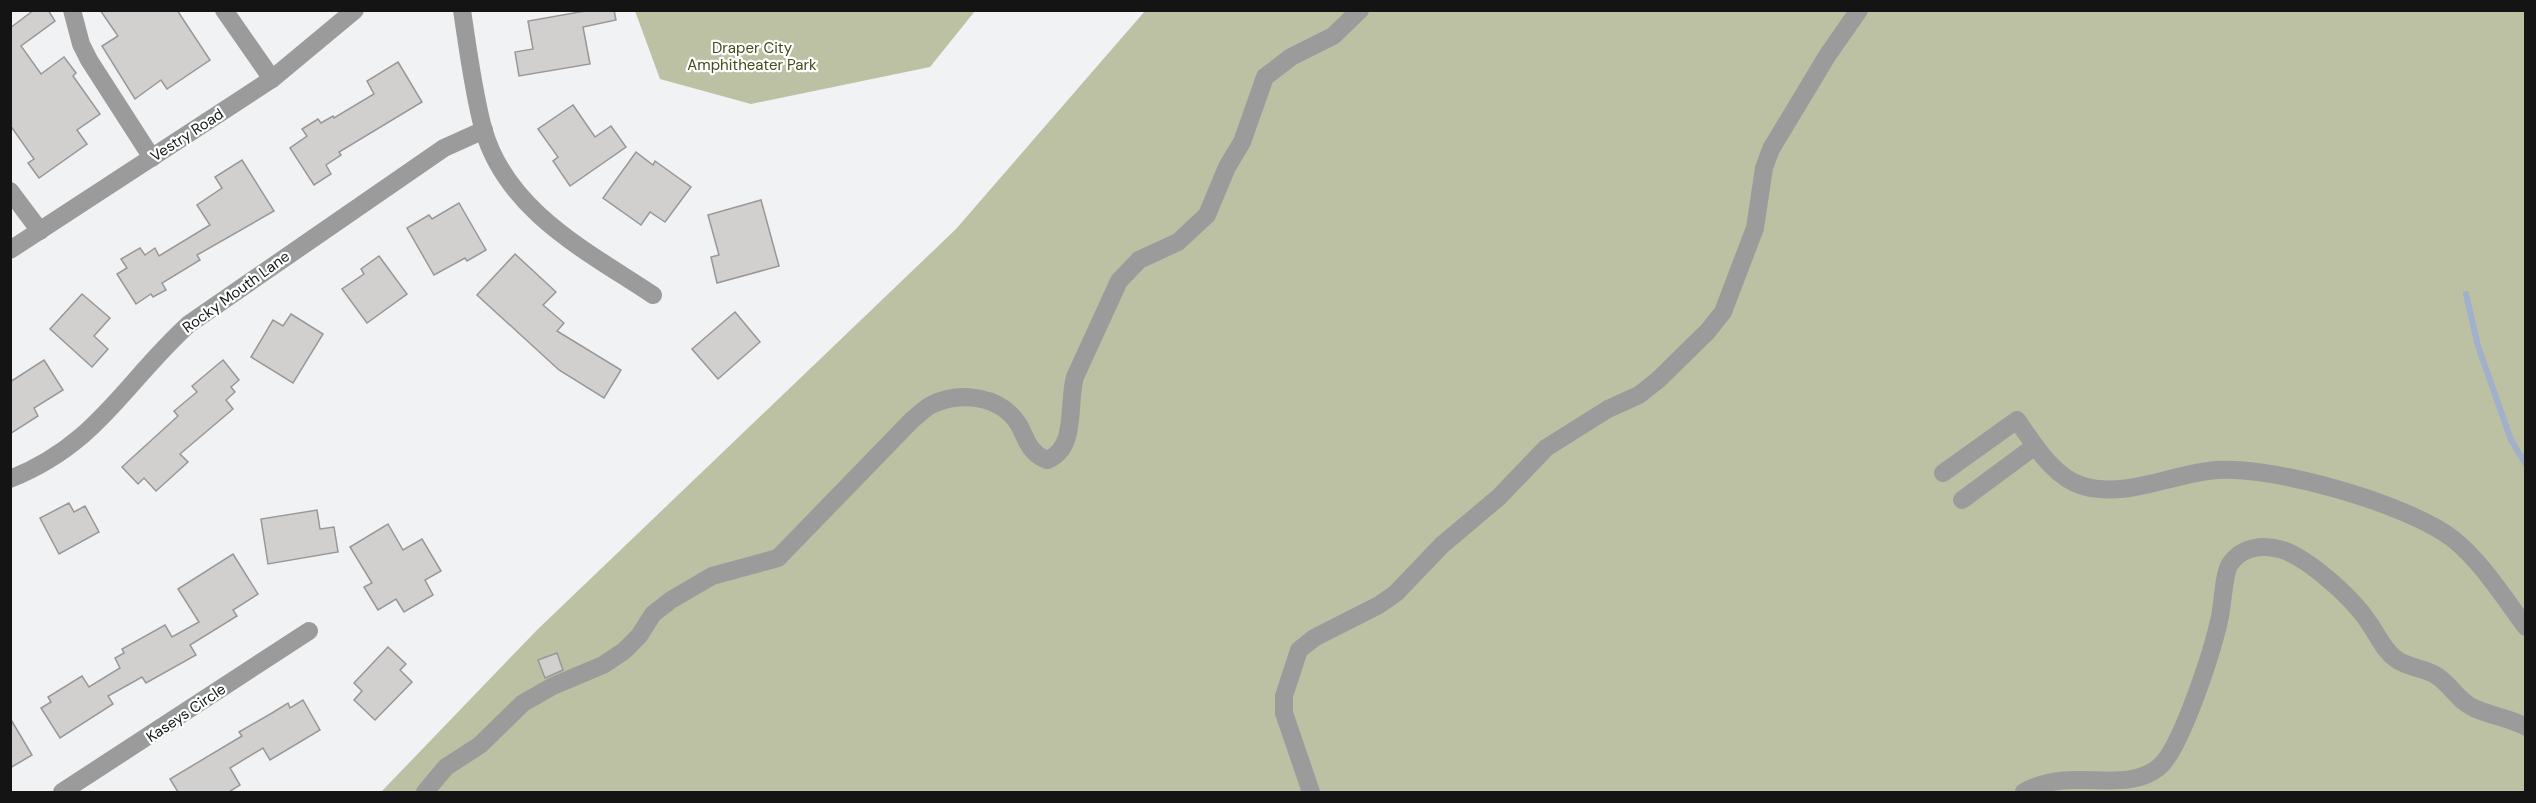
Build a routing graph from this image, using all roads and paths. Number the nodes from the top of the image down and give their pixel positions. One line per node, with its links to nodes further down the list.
1 (72, 10): 9 (street)
2 (224, 10): 7 (street)
3 (355, 10): 7 (street, Vestry Road)
4 (462, 10): 8 (street)
5 (1360, 10): 22 (street)
6 (1859, 10): 23 (street)
7 (272, 79): 9 (street, Vestry Road)
8 (484, 130): 13 (street); 16 (street, Rocky Mouth Lane)
9 (152, 158): 11 (street, Vestry Road)
10 (10, 191): 11 (street)
11 (40, 231): 12 (street, Vestry Road)
12 (10, 250)
13 (653, 295)
14 (2035, 446): 15 (street); 17 (street); 18 (street)
15 (1943, 473)
16 (10, 479)
17 (1962, 500)
18 (2526, 627)
19 (309, 631): 21 (street, Kaseys Circle)
20 (2526, 727): 24 (street)
21 (62, 792)
22 (425, 792)
23 (1311, 792)
24 (2024, 792)

